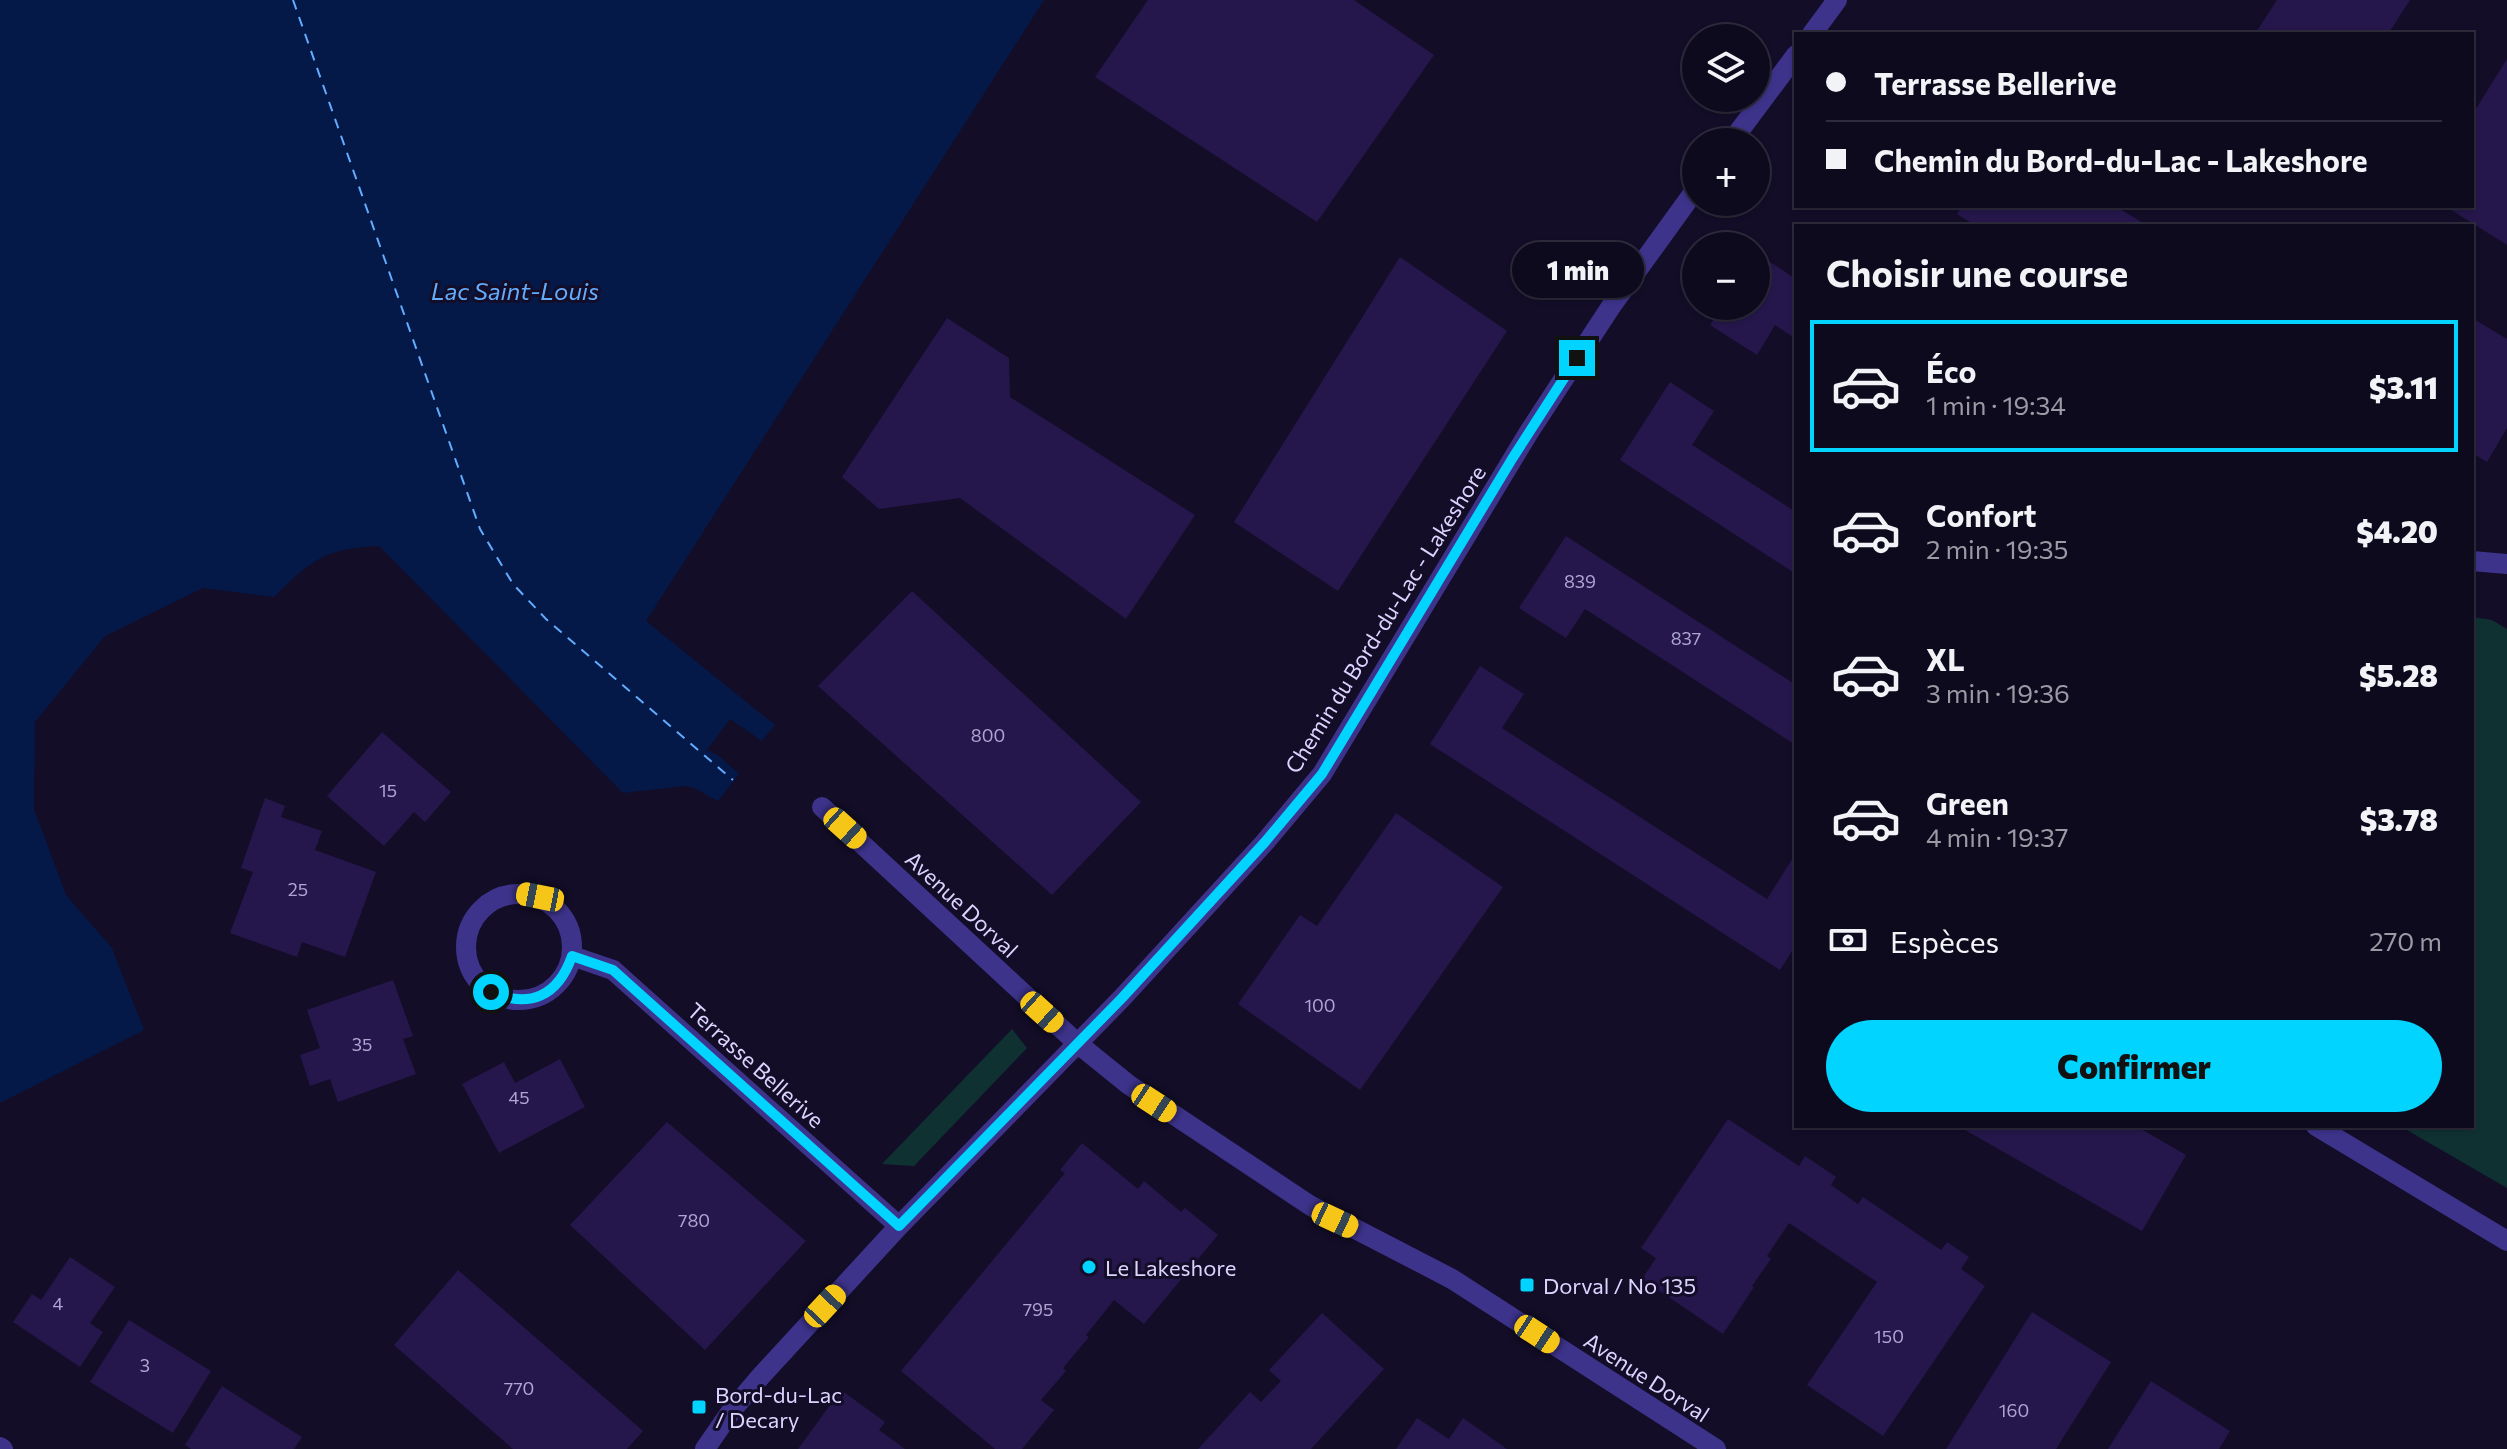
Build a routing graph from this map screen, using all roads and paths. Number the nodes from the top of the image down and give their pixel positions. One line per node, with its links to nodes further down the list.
1 (1837, 0): 2 (street)
2 (1813, 32)
3 (1794, 58): 4 (street)
4 (1741, 128)
5 (1682, 208): 10 (street, Chemin du Bord-du-Lac - Lakeshore)
6 (2474, 561): 7 (street)
7 (2507, 564)
8 (822, 807): 10 (street, Avenue Dorval)
9 (572, 956): 9 (street); 12 (street, Terrasse Bellerive)
10 (1077, 1043): 12 (street, Chemin du Bord-du-Lac - Lakeshore); 15 (street, Avenue Dorval)
11 (2319, 1128): 13 (street)
12 (899, 1226): 14 (street, Chemin du Bord-du-Lac - Lakeshore)
13 (2507, 1241)
14 (705, 1449)
15 (1716, 1449)

